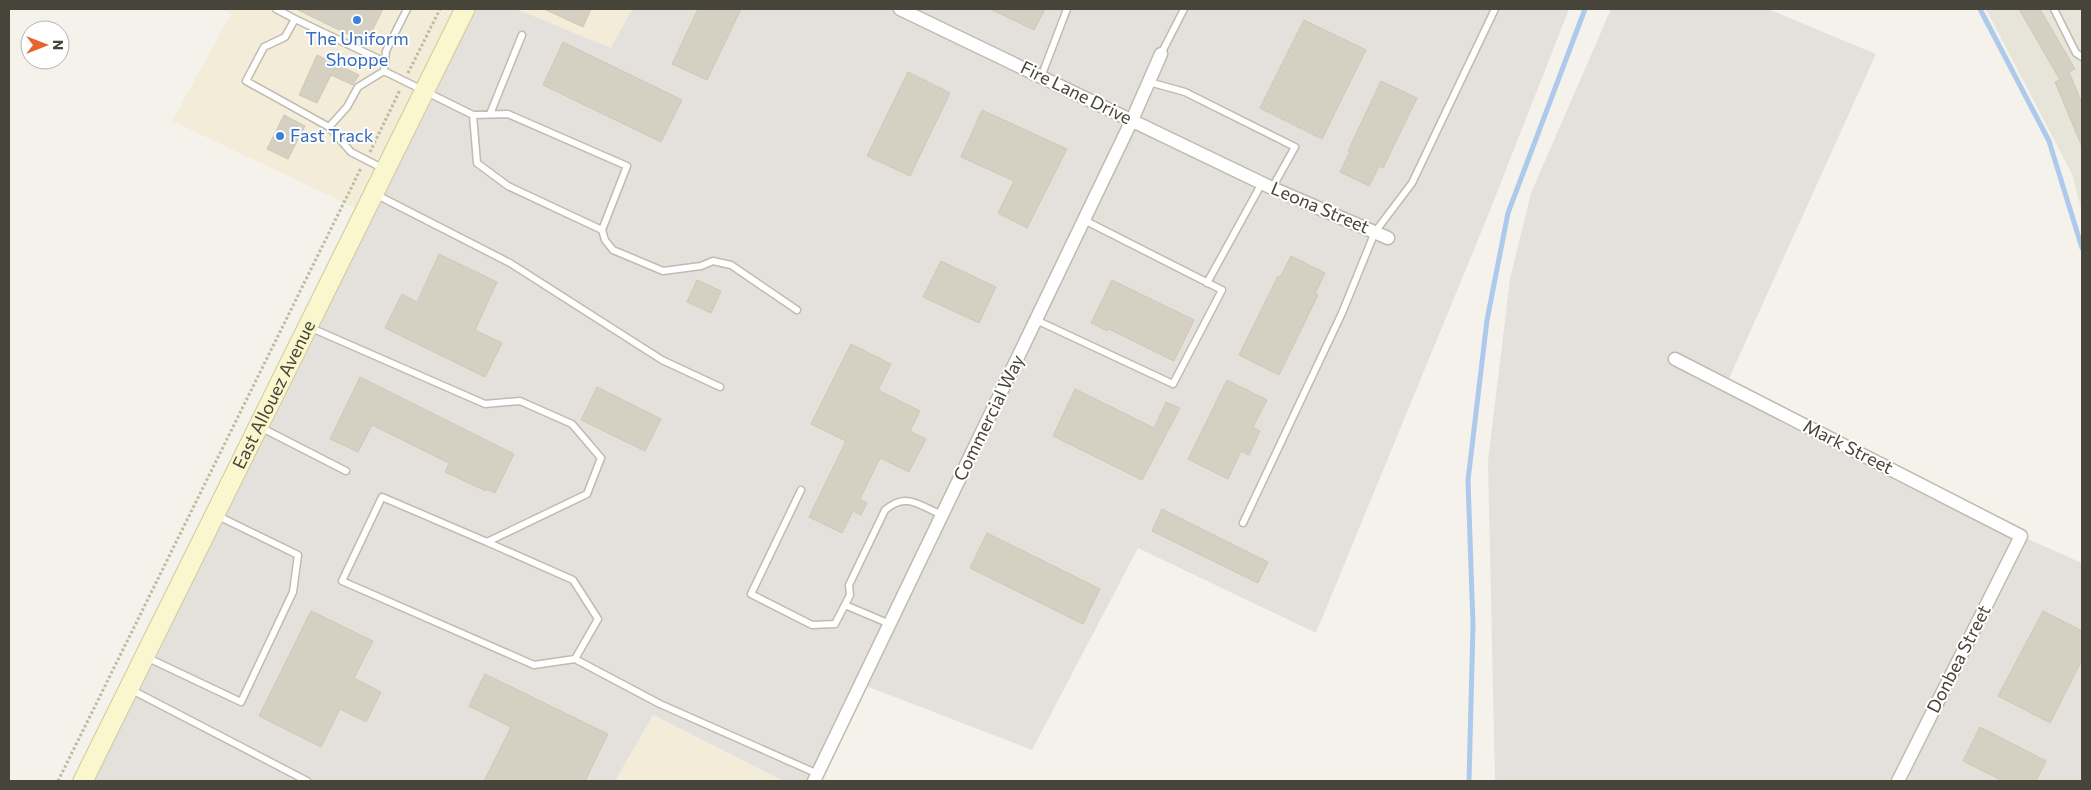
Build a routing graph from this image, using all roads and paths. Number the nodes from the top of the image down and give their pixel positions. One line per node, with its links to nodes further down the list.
1 (276, 9): 10 (lane)
2 (407, 9): 14 (lane)
3 (440, 9): 17 (path)
4 (465, 9): 19 (street, East Allouez Avenue)
5 (900, 9): 16 (street, Fire Lane Drive)
6 (1067, 9): 16 (lane)
7 (1184, 9): 12 (lane)
8 (1495, 9): 30 (lane)
9 (2054, 9): 13 (lane)
10 (295, 19): 14 (lane); 23 (lane)
11 (522, 35): 20 (lane)
12 (1162, 54): 18 (street, Commercial Way)
13 (2082, 57)
14 (385, 62): 15 (lane)
15 (384, 70): 17 (lane); 23 (lane)
16 (1041, 77): 22 (street, Fire Lane Drive)
17 (404, 81): 19 (lane); 24 (path)
18 (1149, 82): 22 (street, Commercial Way); 26 (lane)
19 (424, 91): 21 (lane); 25 (street, East Allouez Avenue)
20 (490, 114): 21 (lane); 29 (lane)
21 (473, 115): 29 (lane)
22 (1132, 120): 26 (street, Fire Lane Drive); 28 (street, Commercial Way)
23 (329, 127): 24 (lane)
24 (366, 160): 25 (lane); 52 (path)
25 (385, 170): 27 (street, East Allouez Avenue)
26 (1262, 183): 30 (street, Leona Street); 32 (lane)
27 (374, 193): 35 (street, East Allouez Avenue); 37 (lane)
28 (1084, 220): 32 (lane); 34 (street, Commercial Way)
29 (602, 230): 33 (lane)
30 (1375, 232): 31 (street, Leona Street); 43 (lane)
31 (1388, 238)
32 (1207, 282): 34 (lane)
33 (798, 310)
34 (1036, 320): 42 (street, Commercial Way)
35 (308, 326): 38 (street, East Allouez Avenue); 45 (lane)
36 (1675, 359): 44 (street, Mark Street)
37 (720, 387)
38 (258, 426): 39 (lane); 41 (street, East Allouez Avenue)
39 (346, 471)
40 (801, 490): 46 (lane)
41 (215, 514): 48 (street, East Allouez Avenue); 48 (lane)
42 (942, 515): 46 (lane); 47 (street, Commercial Way)
43 (1243, 524)
44 (2021, 536): 55 (street, Donbea Street)
45 (487, 542): 49 (lane); 49 (lane)
46 (845, 605): 47 (lane)
47 (890, 624): 51 (street, Commercial Way)
48 (145, 656): 50 (street, East Allouez Avenue)
49 (576, 659): 51 (lane)
50 (128, 689): 53 (street, East Allouez Avenue); 54 (lane)
51 (816, 778)
52 (58, 781)
53 (83, 781)
54 (308, 781)
55 (1898, 781)

